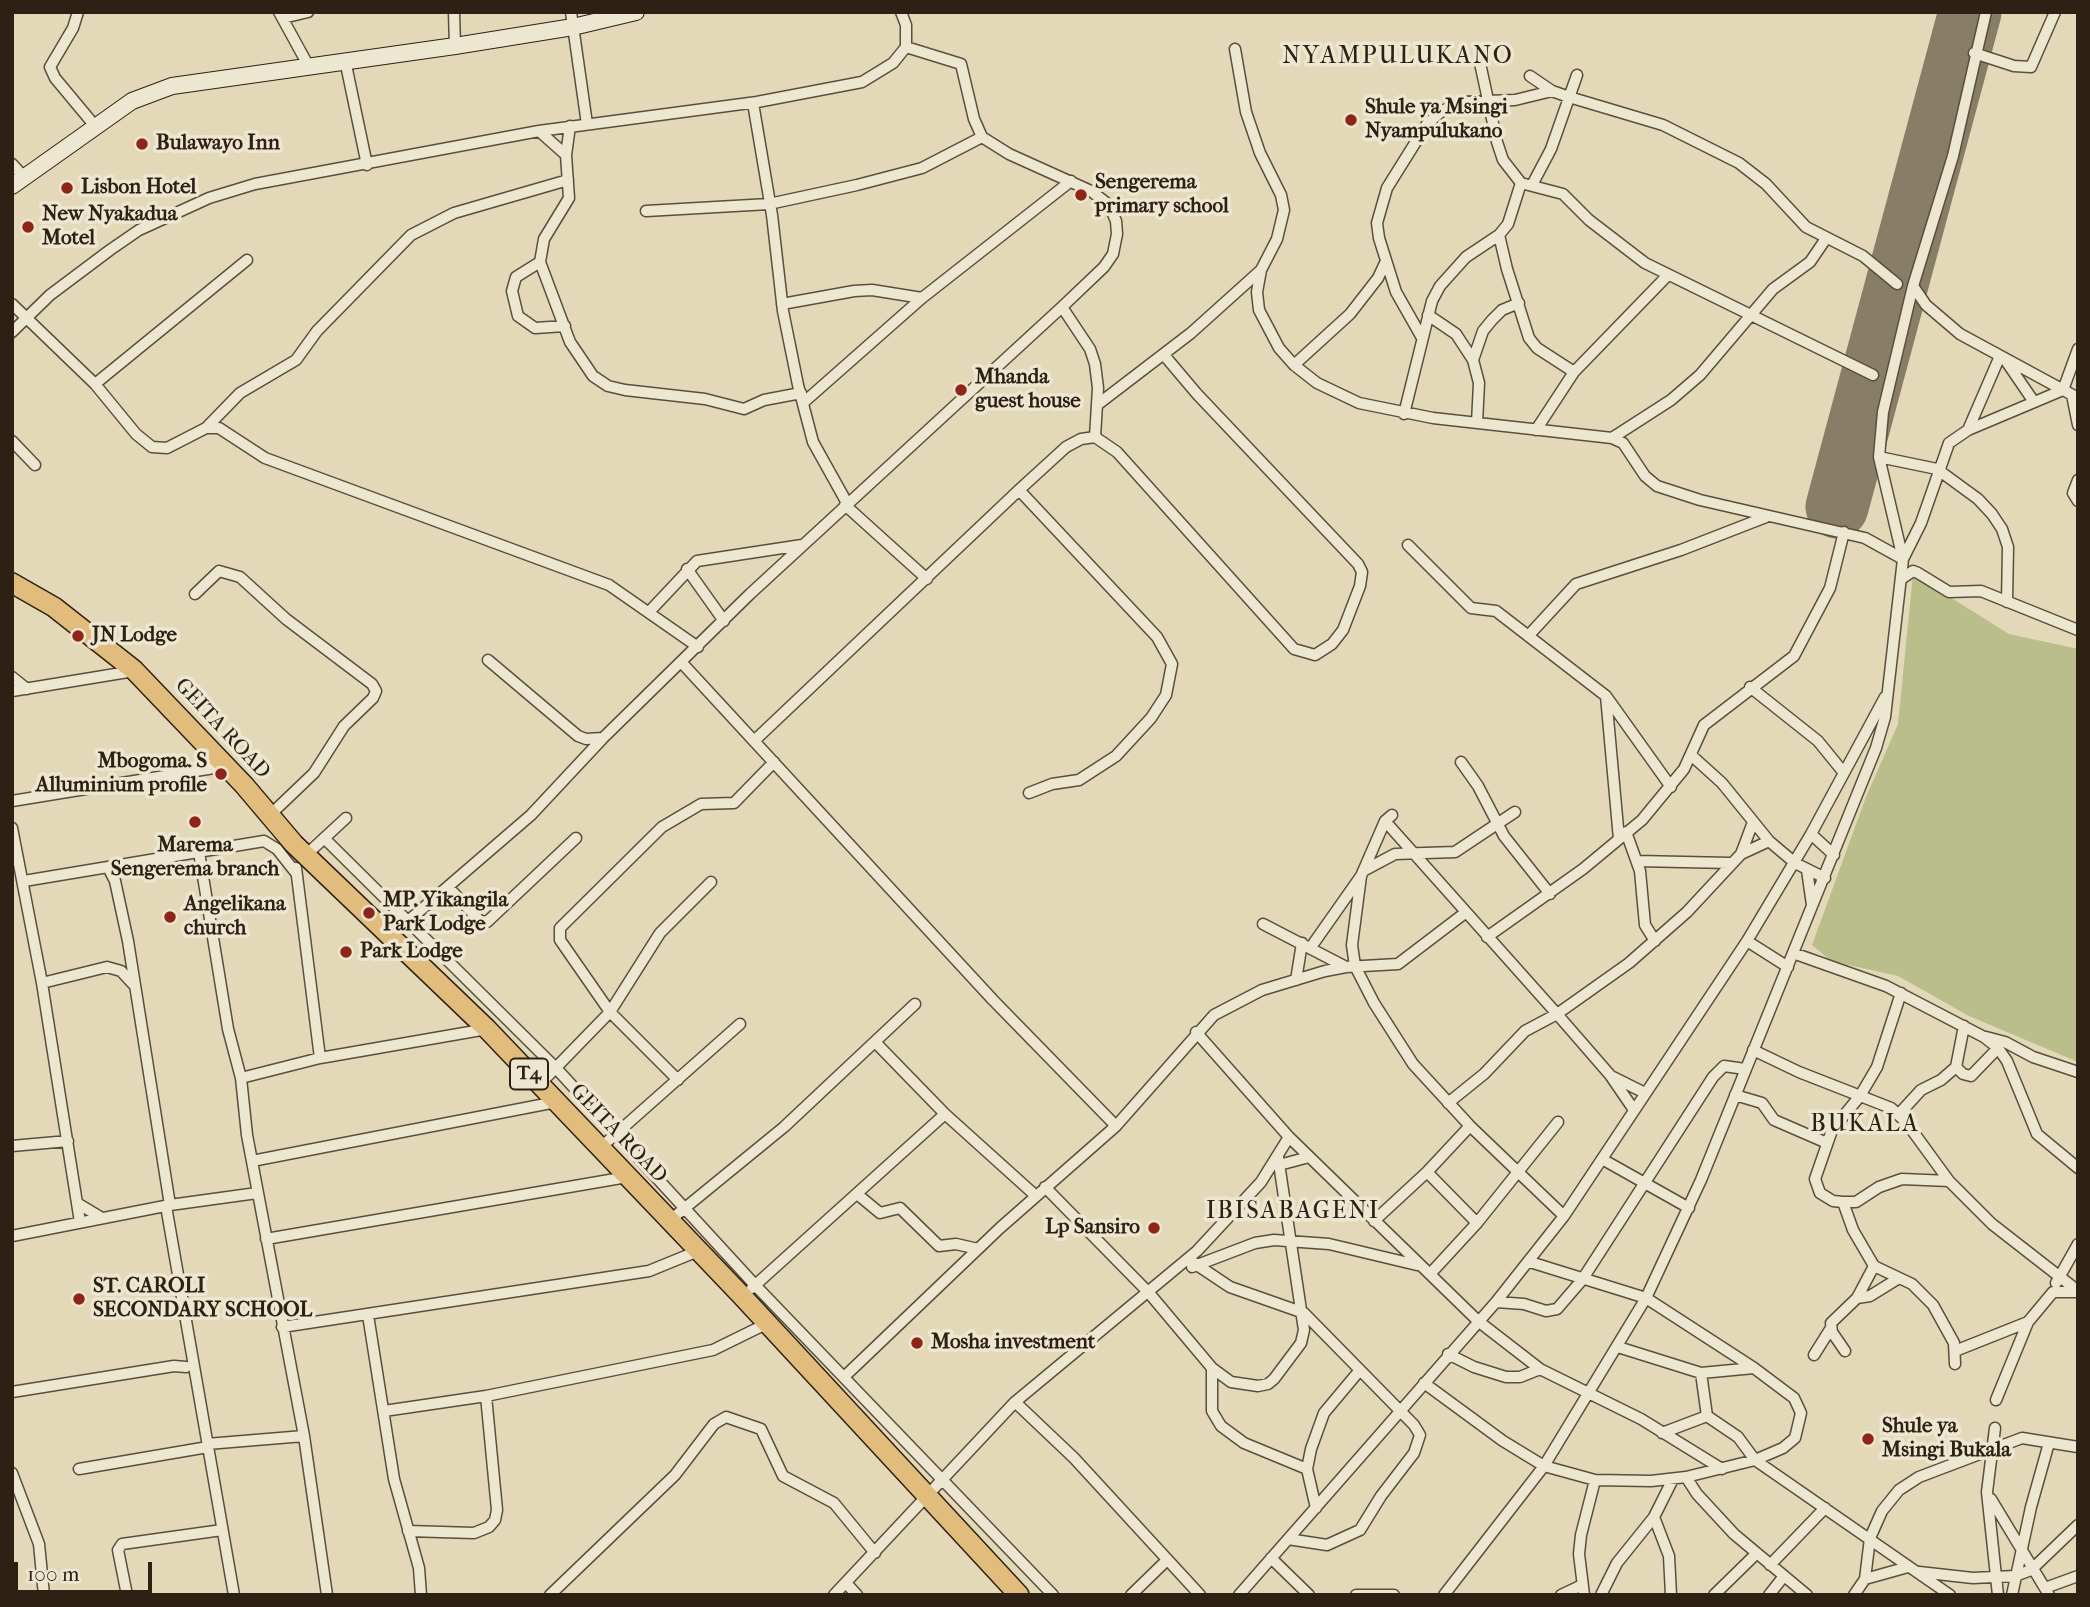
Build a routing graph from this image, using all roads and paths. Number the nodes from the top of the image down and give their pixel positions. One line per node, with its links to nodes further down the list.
1 (78, 12): 11 (street)
2 (86, 12): 11 (street)
3 (307, 12): 9 (street)
4 (454, 12): 12 (street)
5 (636, 12): 10 (main road)
6 (901, 12): 13 (street)
7 (1986, 12): 15 (street)
8 (2055, 12): 15 (street)
9 (281, 15): 18 (street)
10 (572, 20): 12 (main road); 25 (street)
11 (73, 28): 26 (street)
12 (455, 46): 16 (main road)
13 (906, 47): 24 (street); 29 (street)
14 (1236, 49): 44 (street)
15 (1974, 53): 47 (street)
16 (345, 60): 18 (main road); 32 (street)
17 (1480, 63): 23 (street)
18 (308, 65): 26 (main road)
19 (1577, 75): 22 (street)
20 (1530, 76): 21 (street)
21 (1552, 91): 22 (street); 23 (street)
22 (1569, 97): 36 (street); 40 (street)
23 (1488, 101): 36 (street); 43 (street)
24 (753, 103): 25 (street); 37 (street)
25 (587, 124): 27 (street)
26 (94, 126): 34 (main road)
27 (570, 127): 28 (street); 30 (street)
28 (539, 131): 30 (street); 32 (street)
29 (982, 137): 35 (street); 37 (street)
30 (566, 155): 33 (street)
31 (12, 164): 34 (street)
32 (367, 165): 55 (street)
33 (568, 180): 42 (street); 74 (street)
34 (18, 181)
35 (1071, 181): 48 (street); 52 (street)
36 (1526, 184): 39 (street); 45 (street)
37 (769, 204): 38 (street); 51 (street)
38 (646, 211)
39 (1499, 235): 49 (street); 53 (street)
40 (1825, 240): 46 (street); 54 (street)
41 (247, 260): 66 (street)
42 (540, 262): 56 (street); 56 (street)
43 (1385, 263): 58 (street); 63 (street)
44 (1261, 270): 60 (street); 63 (street)
45 (1668, 275): 54 (street); 64 (street)
46 (1897, 285)
47 (1913, 286): 61 (street); 80 (street)
48 (922, 298): 51 (street); 68 (street)
49 (1519, 303): 62 (street); 64 (street)
50 (12, 304): 55 (street)
51 (782, 304): 68 (street)
52 (1062, 307): 70 (street); 86 (street)
53 (1428, 315): 58 (street); 62 (street)
54 (1751, 315): 65 (street); 78 (street)
55 (27, 318): 57 (street); 66 (street)
56 (565, 326): 68 (street)
57 (12, 332)
58 (1422, 336): 71 (street)
59 (2078, 349): 67 (street)
60 (1164, 355): 70 (street); 77 (street)
61 (2002, 357): 67 (street); 69 (street); 76 (street)
62 (1473, 360): 72 (street)
63 (1294, 365): 71 (street)
64 (1574, 372): 75 (street)
65 (1873, 375)
66 (95, 384): 74 (street)
67 (2071, 390): 69 (street); 73 (street)
68 (802, 398): 86 (street)
69 (2034, 402): 76 (street)
70 (1097, 405): 77 (street)
71 (1404, 414): 72 (street)
72 (1477, 423): 75 (street)
73 (2078, 425)
74 (206, 428): 99 (street)
75 (1536, 430): 78 (street)
76 (1968, 430): 82 (street)
77 (1095, 437): 84 (street)
78 (1612, 438): 87 (street)
79 (12, 441): 81 (street)
80 (1879, 457): 82 (street); 91 (street)
81 (35, 465)
82 (1937, 469): 91 (street); 98 (street)
83 (2078, 480): 85 (street)
84 (1019, 490): 94 (street); 121 (street)
85 (2078, 500)
86 (846, 504): 89 (street); 94 (street)
87 (1766, 517): 88 (street); 102 (street)
88 (1844, 533): 91 (street); 108 (street)
89 (802, 545): 92 (street); 100 (street)
90 (1408, 545): 102 (street)
91 (1903, 562): 93 (street); 95 (street)
92 (688, 569): 99 (street); 100 (street)
93 (1913, 572): 95 (street); 98 (street)
94 (927, 579): 114 (street)
95 (1900, 579): 111 (street)
96 (12, 583): 106 (highway, GEITA ROAD / T4)
97 (195, 594): 124 (street)
98 (2007, 602): 101 (street)
99 (649, 612): 103 (street)
100 (724, 621): 103 (street)
101 (2078, 630)
102 (1529, 635): 112 (street)
103 (698, 647): 105 (street)
104 (488, 660): 113 (street)
105 (681, 663): 113 (street); 114 (street)
106 (134, 670): 109 (street); 118 (highway, GEITA ROAD / T4)
107 (12, 677): 109 (street)
108 (1750, 687): 115 (street); 119 (street)
109 (27, 689): 110 (street)
110 (12, 691)
111 (1888, 692): 119 (street); 138 (street)
112 (1606, 696): 120 (street); 130 (street)
113 (603, 738): 149 (street)
114 (754, 741): 116 (street)
115 (1692, 755): 120 (street); 126 (street)
116 (774, 762): 167 (street); 195 (street)
117 (1461, 762): 127 (street)
118 (226, 766): 122 (street); 124 (highway, GEITA ROAD / T4)
119 (1844, 772): 129 (street)
120 (1671, 787): 130 (street)
121 (1029, 793)
122 (12, 801)
123 (1515, 812): 127 (street)
124 (270, 815): 134 (highway, GEITA ROAD / T4)
125 (346, 818): 131 (street)
126 (1752, 822): 133 (street); 137 (street)
127 (1497, 824): 136 (street); 150 (street)
128 (12, 828): 147 (street)
129 (1811, 834): 138 (street); 141 (street)
130 (1622, 836): 139 (street); 150 (street)
131 (324, 838): 134 (street); 153 (street)
132 (576, 838): 149 (street)
133 (1769, 841): 137 (street); 141 (street)
134 (300, 849): 144 (street); 171 (highway, GEITA ROAD / T4)
135 (199, 852): 142 (street); 144 (street); 183 (street)
136 (1412, 854): 145 (street); 145 (street); 152 (street)
137 (1741, 854): 140 (street)
138 (1834, 855): 146 (street)
139 (1637, 862): 140 (street); 156 (street)
140 (1730, 863): 156 (street)
141 (1795, 863): 143 (street); 157 (street)
142 (108, 867): 147 (street); 164 (street)
143 (1807, 870): 146 (street); 151 (street)
144 (296, 873): 177 (street)
145 (1362, 873): 158 (street); 160 (street)
146 (1825, 877): 151 (street)
147 (24, 881): 163 (street)
148 (711, 882): 167 (street)
149 (448, 887): 153 (street)
150 (1550, 894): 155 (street)
151 (1812, 909): 159 (street)
152 (1465, 913): 155 (street); 160 (street)
153 (408, 920): 179 (street)
154 (1263, 924): 158 (street)
155 (1487, 937): 168 (street)
156 (1655, 941): 168 (street)
157 (1747, 941): 161 (street); 186 (street)
158 (1306, 945): 160 (street); 162 (street)
159 (1793, 953): 161 (street); 165 (street)
160 (1350, 966): 162 (street); 190 (street)
161 (1788, 967): 176 (street)
162 (1296, 980): 172 (street)
163 (41, 983): 164 (street); 199 (street)
164 (136, 988): 219 (street)
165 (1901, 993): 170 (street); 188 (street)
166 (915, 1004): 174 (street)
167 (610, 1012): 179 (street); 184 (street)
168 (1557, 1014): 182 (street); 190 (street)
169 (740, 1024): 184 (street)
170 (1964, 1026): 173 (street); 178 (street)
171 (487, 1030): 177 (street); 185 (highway, GEITA ROAD / T4)
172 (1196, 1032): 195 (street); 198 (street)
173 (1984, 1037): 175 (street); 181 (street)
174 (874, 1042): 192 (street); 220 (street)
175 (1998, 1048): 178 (street); 207 (street)
176 (1753, 1050): 180 (street); 188 (street)
177 (320, 1058): 183 (street)
178 (1956, 1067): 193 (street)
179 (556, 1068): 185 (street); 197 (street)
180 (1745, 1069): 187 (street); 211 (street)
181 (2078, 1072)
182 (1610, 1075): 186 (street); 191 (street)
183 (241, 1078): 205 (street)
184 (678, 1080): 197 (street)
185 (539, 1085): 189 (highway, GEITA ROAD / T4)
186 (1645, 1093): 191 (street)
187 (1735, 1095): 200 (street); 221 (street)
188 (1860, 1097): 193 (street); 200 (street)
189 (556, 1102): 202 (highway, GEITA ROAD / T4); 205 (street)
190 (1448, 1103): 196 (street)
191 (1634, 1110): 204 (street)
192 (945, 1114): 215 (street); 216 (street)
193 (1899, 1114): 212 (street)
194 (1558, 1122): 209 (street)
195 (1116, 1126): 213 (street)
196 (1470, 1126): 208 (street); 209 (street)
197 (617, 1134): 202 (street); 220 (street)
198 (1289, 1137): 203 (street); 206 (street)
199 (68, 1141): 201 (street); 218 (street)
200 (1827, 1143): 217 (street)
201 (12, 1146)
202 (600, 1149): 210 (highway, GEITA ROAD / T4)
203 (1309, 1157): 206 (street); 225 (street)
204 (1602, 1158): 211 (street); 222 (street)
205 (253, 1161): 214 (street)
206 (1279, 1161): 230 (street); 234 (street)
207 (2078, 1168)
208 (1427, 1172): 225 (street); 227 (street)
209 (1518, 1172): 222 (street); 227 (street)
210 (627, 1177): 224 (highway, GEITA ROAD / T4); 229 (street)
211 (1644, 1181): 221 (street); 241 (street)
212 (1949, 1181): 217 (street); 239 (street)
213 (1045, 1187): 216 (street); 245 (street)
214 (257, 1192): 219 (street); 229 (street)
215 (857, 1194): 232 (street); 242 (street)
216 (1036, 1196): 232 (street)
217 (1843, 1202): 237 (street)
218 (77, 1203): 223 (street); 226 (street)
219 (168, 1205): 223 (street); 282 (street)
220 (685, 1208): 224 (street); 242 (street)
221 (1689, 1208): 246 (street)
222 (1564, 1216): 235 (street)
223 (102, 1218): 226 (street)
224 (669, 1221): 233 (highway, GEITA ROAD / T4)
225 (1374, 1221): 236 (street)
226 (80, 1222): 228 (street)
227 (1477, 1223): 238 (street)
228 (12, 1236)
229 (266, 1239): 254 (street)
230 (1292, 1240): 234 (street); 236 (street); 249 (street)
231 (2078, 1244): 239 (street)
232 (978, 1249): 268 (street)
233 (698, 1251): 242 (highway, GEITA ROAD / T4); 250 (street)
234 (1192, 1262): 245 (street); 249 (street)
235 (1530, 1262): 241 (street); 248 (street)
236 (1419, 1266): 238 (street)
237 (1874, 1266): 240 (street); 247 (street)
238 (1430, 1274): 251 (street)
239 (2058, 1277): 243 (street); 244 (street)
240 (1899, 1278): 247 (street); 258 (street)
241 (1582, 1280): 246 (street); 248 (street)
242 (749, 1291): 253 (highway, GEITA ROAD / T4); 268 (street)
243 (2053, 1292): 244 (street); 252 (street)
244 (2078, 1292)
245 (1149, 1293): 263 (street); 274 (street)
246 (1646, 1298): 256 (street); 265 (street)
247 (1857, 1298): 255 (street)
248 (1496, 1302): 251 (street)
249 (1304, 1313): 263 (street); 266 (street)
250 (368, 1315): 254 (street); 276 (street)
251 (1478, 1321): 259 (street); 264 (street)
252 (2028, 1322): 258 (street); 273 (street)
253 (766, 1324): 272 (street); 296 (highway, GEITA ROAD / T4)
254 (282, 1327): 280 (street)
255 (1831, 1328): 257 (street); 260 (street)
256 (1618, 1347): 267 (street); 271 (street)
257 (1845, 1351)
258 (1955, 1351): 261 (street)
259 (1448, 1354): 264 (street); 269 (street)
260 (1814, 1354)
261 (1955, 1364)
262 (186, 1367): 270 (street)
263 (1212, 1368): 288 (street)
264 (1539, 1368): 271 (street)
265 (1754, 1368): 267 (street); 285 (street)
266 (1360, 1370): 275 (street); 288 (street)
267 (1700, 1373): 277 (street)
268 (844, 1377): 292 (street)
269 (1423, 1383): 275 (street); 286 (street)
270 (12, 1392)
271 (1588, 1395): 279 (street); 286 (street)
272 (486, 1396): 276 (street); 302 (street)
273 (1996, 1400)
274 (1015, 1402): 292 (street); 309 (street)
275 (1399, 1410): 297 (street); 304 (street)
276 (384, 1411): 302 (street)
277 (1707, 1416): 279 (street); 285 (street)
278 (1995, 1428): 284 (street)
279 (1661, 1433): 289 (street)
280 (304, 1436): 282 (street); 324 (street)
281 (2049, 1443): 283 (street); 284 (street); 305 (street)
282 (207, 1445): 287 (street); 301 (street)
283 (2078, 1447)
284 (1991, 1449): 295 (street); 303 (street)
285 (1755, 1460): 289 (street); 298 (street)
286 (1544, 1466): 294 (street); 337 (street)
287 (79, 1469)
288 (1307, 1469): 297 (street)
289 (1722, 1469): 291 (street)
290 (12, 1473): 321 (street)
291 (1686, 1477): 293 (street); 307 (street)
292 (943, 1479): 296 (street); 330 (street)
293 (1673, 1479): 294 (street); 299 (street)
294 (1595, 1480): 319 (street)
295 (1987, 1492): 305 (street); 316 (street)
296 (926, 1497): 306 (street); 329 (highway, GEITA ROAD / T4)
297 (1316, 1508): 304 (street)
298 (1825, 1508): 303 (street); 310 (street)
299 (1654, 1517): 339 (street); 340 (street)
300 (2078, 1525): 312 (street)
301 (222, 1530): 322 (street); 323 (street)
302 (408, 1531): 325 (street)
303 (1870, 1538): 311 (street); 317 (street)
304 (1288, 1539): 308 (street)
305 (2020, 1552): 312 (street); 314 (street)
306 (875, 1553): 318 (street); 326 (street)
307 (1757, 1553): 310 (street); 341 (street)
308 (1271, 1558): 333 (street); 334 (street)
309 (1167, 1560): 331 (street); 332 (street)
310 (1770, 1565): 313 (street)
311 (1912, 1569): 316 (street); 317 (street); 345 (street)
312 (2031, 1570): 314 (street); 320 (street)
313 (1784, 1576): 342 (street); 343 (street)
314 (2015, 1576): 316 (street); 347 (street)
315 (2078, 1576): 320 (street)
316 (1997, 1578): 346 (street)
317 (1865, 1579): 344 (street)
318 (846, 1583): 327 (street); 328 (street)
319 (1583, 1590): 338 (street)
320 (2047, 1591)
321 (44, 1595)
322 (127, 1595)
323 (234, 1595)
324 (327, 1595)
325 (421, 1595)
326 (550, 1595)
327 (834, 1595)
328 (856, 1595)
329 (1019, 1595)
330 (1052, 1595)
331 (1131, 1595)
332 (1200, 1595)
333 (1239, 1595)
334 (1309, 1595)
335 (1356, 1595): 336 (street)
336 (1394, 1595)
337 (1444, 1595)
338 (1561, 1595)
339 (1601, 1595)
340 (1671, 1595)
341 (1714, 1595)
342 (1769, 1595)
343 (1807, 1595)
344 (1854, 1595)
345 (1950, 1595)
346 (1998, 1595)
347 (2012, 1595)

